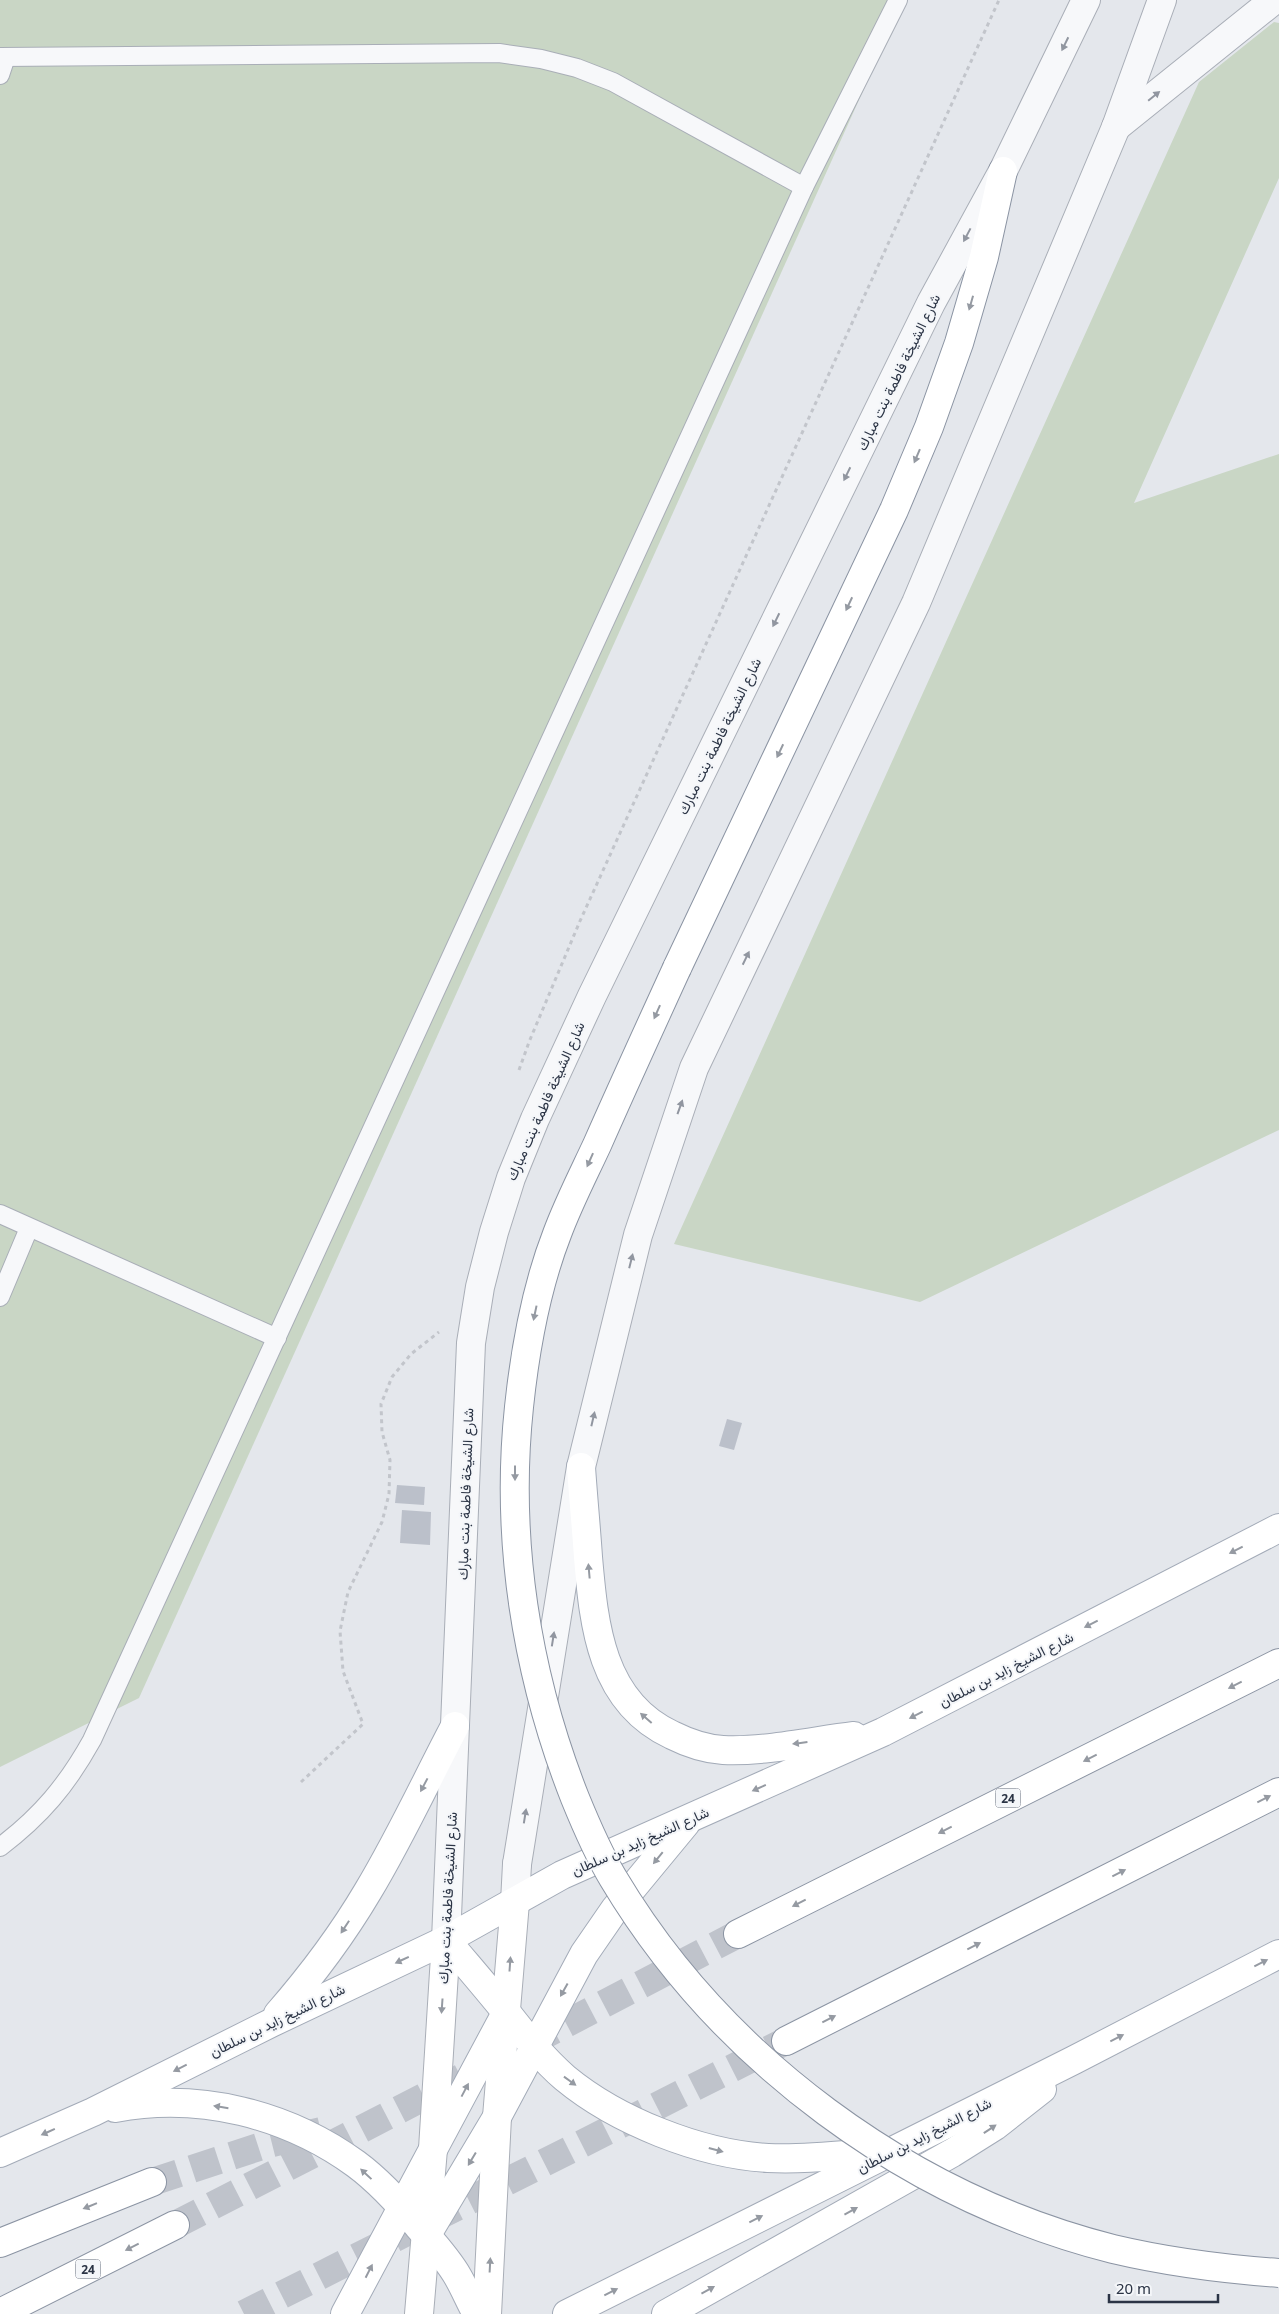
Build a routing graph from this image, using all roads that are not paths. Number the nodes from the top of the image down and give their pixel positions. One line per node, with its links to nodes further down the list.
1 (898, 0): 9 (lane)
2 (1086, 0): 8 (street, شارع الشيخة فاطمة بنت مبارك, one-way to 8)
3 (1162, 0): 7 (street)
4 (1274, 0): 7 (street, one-way to 4)
5 (3, 57): 6 (lane); 9 (lane)
6 (0, 75)
7 (1116, 127): 14 (street, one-way to 7)
8 (1003, 171): 17 (street, شارع الشيخة فاطمة بنت مبارك, one-way to 17); 41 (main road, one-way to 41, bridge)
9 (804, 187): 13 (lane)
10 (0, 1214): 11 (lane)
11 (29, 1228): 12 (lane); 13 (lane)
12 (0, 1297)
13 (277, 1338): 21 (lane)
14 (581, 1467): 18 (main road, one-way to 14); 22 (street, one-way to 14)
15 (1279, 1528): 18 (main road, شارع الشيخ زايد بن سلطان, one-way to 18)
16 (1279, 1663): 23 (main road, 24, one-way to 23)
17 (455, 1726): 24 (street, شارع الشيخة فاطمة بنت مبارك); 27 (main road, one-way to 27)
18 (883, 1732): 20 (main road, شارع الشيخ زايد بن سلطان, one-way to 20)
19 (1279, 1792): 28 (main road, one-way to 19)
20 (688, 1820): 22 (main road, شارع الشيخ زايد بن سلطان); 29 (main road, one-way to 29)
21 (0, 1847)
22 (515, 1902): 24 (main road, شارع الشيخ زايد بن سلطان); 26 (main road, one-way to 22)
23 (738, 1934)
24 (446, 1940): 26 (main road); 27 (main road, شارع الشيخ زايد بن سلطان, one-way to 27); 33 (main road, شارع الشيخة فاطمة بنت مبارك, one-way to 33)
25 (1279, 1954): 30 (main road, شارع الشيخ زايد بن سلطان, one-way to 25)
26 (506, 2013): 29 (main road); 32 (main road); 33 (main road, one-way to 26)
27 (271, 2023): 31 (main road, شارع الشيخ زايد بن سلطان, one-way to 31)
28 (786, 2041)
29 (535, 2048): 32 (main road); 34 (main road, one-way to 34)
30 (1074, 2060): 34 (main road, شارع الشيخ زايد بن سلطان); 48 (main road, one-way to 30)
31 (93, 2112): 35 (main road, شارع الشيخ زايد بن سلطان, one-way to 35); 37 (main road, one-way to 31)
32 (497, 2117): 39 (main road, one-way to 39); 46 (main road, one-way to 32)
33 (433, 2148): 37 (main road); 39 (main road, شارع الشيخة فاطمة بنت مبارك)
34 (894, 2150): 47 (main road, شارع الشيخ زايد بن سلطان, one-way to 34)
35 (0, 2153)
36 (152, 2182): 40 (main road, one-way to 40)
37 (402, 2207): 39 (main road); 43 (main road, one-way to 37)
38 (175, 2225): 42 (main road, 24, one-way to 42)
39 (426, 2236): 44 (main road, شارع الشيخة فاطمة بنت مبارك); 45 (main road)
40 (0, 2243)
41 (1279, 2273)
42 (0, 2313)
43 (346, 2314)
44 (419, 2314)
45 (477, 2314)
46 (487, 2314)
47 (567, 2314)
48 (666, 2314)

